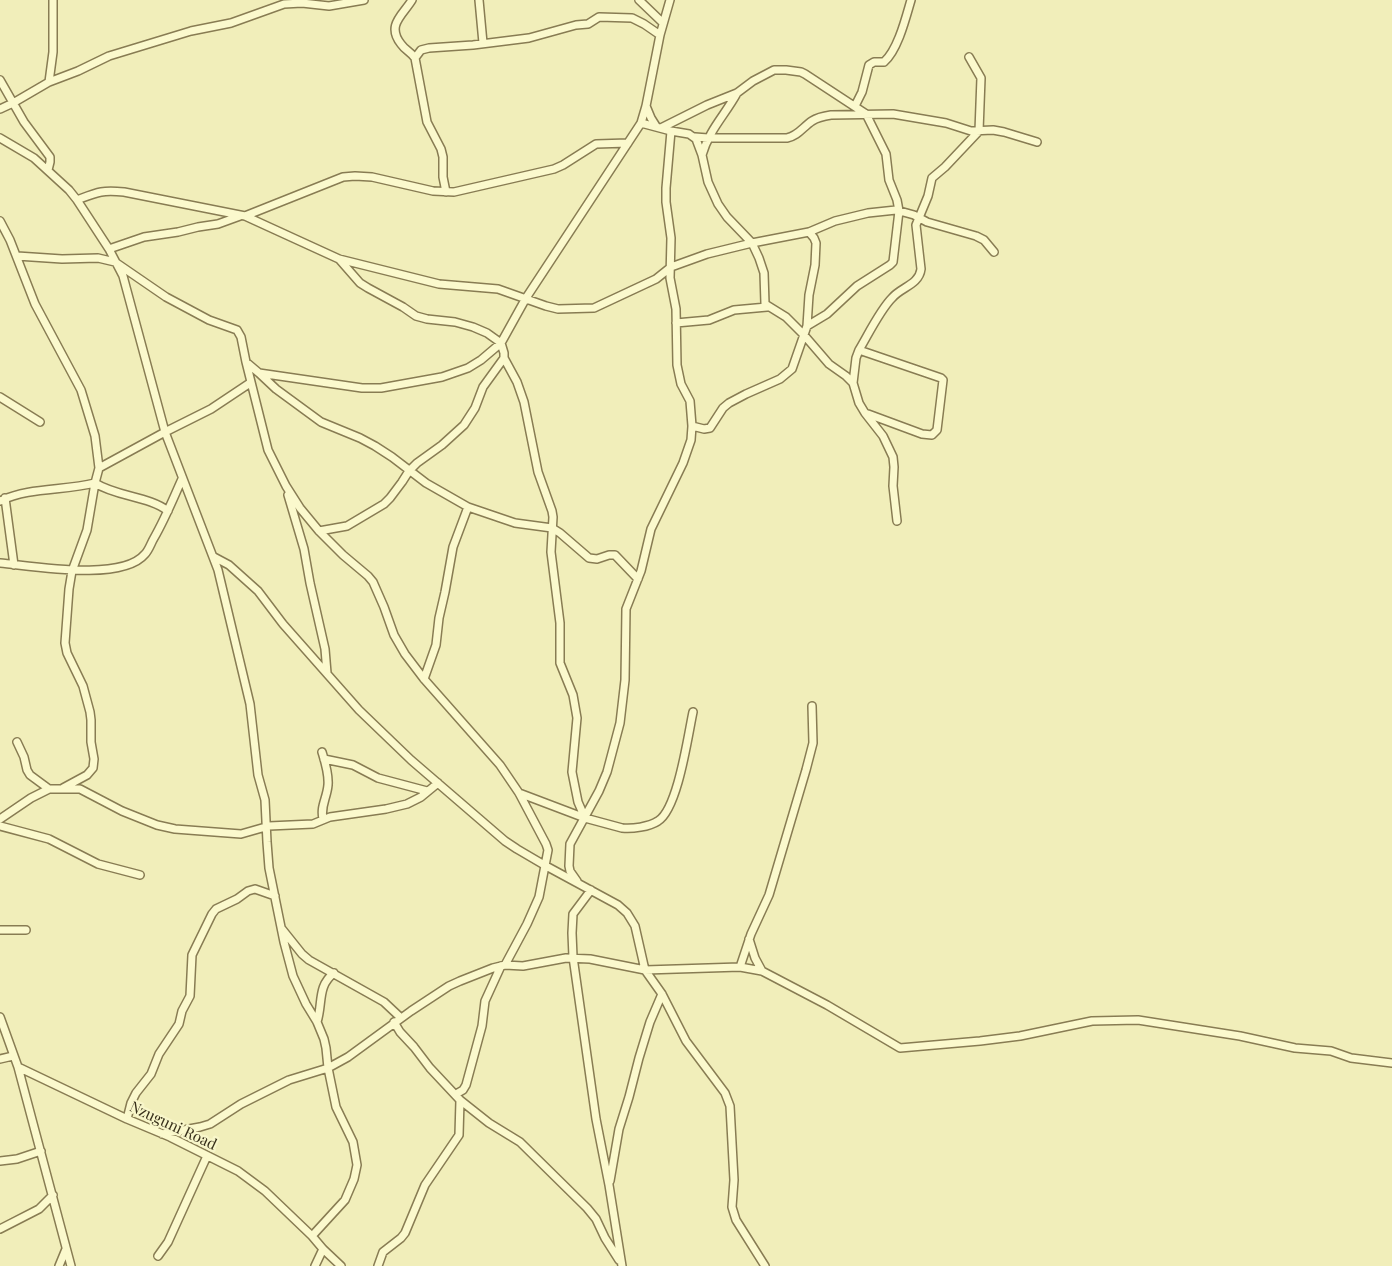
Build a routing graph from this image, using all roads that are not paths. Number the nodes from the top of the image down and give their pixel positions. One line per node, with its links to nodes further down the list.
1 (53, 0): 15 (street)
2 (364, 0): 8 (street)
3 (412, 0): 13 (street)
4 (478, 0): 11 (street)
5 (639, 0): 9 (street)
6 (670, 0): 9 (street)
7 (911, 0): 19 (street)
8 (292, 2): 15 (street)
9 (663, 22): 10 (street)
10 (660, 35): 11 (street); 18 (street)
11 (483, 43): 13 (street)
12 (969, 57): 25 (street)
13 (415, 58): 33 (street)
14 (0, 80): 17 (street)
15 (49, 81): 17 (street)
16 (737, 93): 19 (street); 23 (street); 28 (street)
17 (14, 103): 20 (street); 32 (street)
18 (646, 106): 22 (street); 23 (street)
19 (855, 106): 21 (street)
20 (0, 109)
21 (866, 114): 25 (street); 28 (street); 35 (street)
22 (641, 123): 23 (street); 30 (street)
23 (659, 127): 24 (street)
24 (671, 131): 26 (street); 46 (street)
25 (979, 131): 29 (street); 37 (street)
26 (695, 137): 28 (street); 31 (street)
27 (0, 138): 32 (street)
28 (708, 138): 31 (street)
29 (1037, 142)
30 (628, 143): 33 (street); 47 (street)
31 (702, 155): 40 (street)
32 (48, 170): 34 (street)
33 (446, 192): 36 (street)
34 (77, 200): 36 (street); 41 (street)
35 (899, 211): 37 (street); 39 (street); 50 (street)
36 (243, 216): 41 (street); 44 (street)
37 (918, 217): 42 (street); 53 (street)
38 (0, 221): 43 (street)
39 (809, 232): 40 (street); 50 (street)
40 (752, 243): 46 (street); 48 (street)
41 (109, 249): 45 (street)
42 (994, 252)
43 (16, 256): 45 (street); 64 (street)
44 (339, 259): 47 (street); 52 (street)
45 (115, 262): 55 (street); 63 (street)
46 (671, 267): 47 (street); 49 (street)
47 (526, 298): 52 (street)
48 (767, 307): 49 (street); 51 (street)
49 (676, 323): 62 (street)
50 (807, 326): 51 (street)
51 (804, 335): 57 (street); 62 (street)
52 (501, 343): 54 (street); 56 (street)
53 (859, 350): 57 (street); 60 (street)
54 (504, 358): 65 (street); 73 (street)
55 (246, 362): 56 (street); 58 (street)
56 (259, 374): 65 (street)
57 (853, 383): 60 (street)
58 (250, 384): 63 (street); 68 (street)
59 (0, 397): 61 (street)
60 (866, 413): 72 (street)
61 (40, 422)
62 (692, 426): 79 (street)
63 (165, 432): 64 (street); 66 (street)
64 (99, 468): 67 (street)
65 (409, 471): 70 (street); 74 (street)
66 (182, 479): 71 (street); 75 (street)
67 (94, 483): 69 (street); 71 (street); 78 (street)
68 (286, 486): 74 (street); 80 (street)
69 (3, 500): 77 (street)
70 (468, 507): 73 (street); 81 (street)
71 (168, 511): 78 (street)
72 (897, 521)
73 (552, 528): 79 (street); 90 (street)
74 (319, 531): 81 (street)
75 (214, 557): 80 (street); 94 (street)
76 (0, 564): 77 (street)
77 (14, 565): 78 (street)
78 (72, 571): 87 (street)
79 (638, 579): 90 (street)
80 (327, 673): 85 (street)
81 (424, 679): 89 (street)
82 (812, 706): 103 (street)
83 (693, 712): 90 (street)
84 (16, 742): 86 (street)
85 (438, 783): 88 (street); 95 (street)
86 (49, 789): 87 (street); 91 (street)
87 (62, 789): 94 (street)
88 (428, 791): 92 (street); 92 (street)
89 (519, 793): 90 (street); 95 (street)
90 (585, 818): 97 (street)
91 (0, 819)
92 (323, 819): 94 (street)
93 (0, 826): 96 (street)
94 (266, 828): 99 (street)
95 (546, 866): 97 (street); 105 (street)
96 (140, 875)
97 (579, 883): 98 (street)
98 (591, 890): 104 (street); 107 (street)
99 (275, 896): 100 (street); 120 (street)
100 (282, 928): 109 (street); 113 (street)
101 (0, 930): 102 (street)
102 (26, 930)
103 (749, 939): 106 (street); 108 (street)
104 (573, 957): 105 (street); 107 (street); 125 (street)
105 (503, 965): 112 (street); 119 (street)
106 (740, 967): 107 (street); 108 (street)
107 (645, 970): 110 (street)
108 (762, 971): 116 (street)
109 (334, 973): 112 (street); 113 (street)
110 (662, 994): 125 (street); 138 (street)
111 (0, 1018): 114 (street)
112 (398, 1020): 118 (street); 119 (street)
113 (317, 1022): 118 (street)
114 (13, 1056): 115 (street); 117 (street)
115 (0, 1059)
116 (1392, 1063)
117 (18, 1067): 120 (street, Nzuguni Road); 122 (street)
118 (328, 1068): 121 (street); 128 (street)
119 (458, 1097): 132 (street); 137 (street)
120 (127, 1119): 121 (street, Nzuguni Road)
121 (162, 1134): 123 (street, Nzuguni Road)
122 (40, 1151): 124 (street); 126 (street)
123 (207, 1156): 128 (street, Nzuguni Road); 131 (street)
124 (0, 1161)
125 (609, 1185): 132 (street)
126 (53, 1195): 127 (street); 129 (street)
127 (0, 1229)
128 (312, 1236): 130 (street, Nzuguni Road)
129 (66, 1249): 133 (street); 134 (street)
130 (323, 1249): 135 (street); 136 (street, Nzuguni Road)
131 (158, 1256)
132 (621, 1265)
133 (59, 1266)
134 (71, 1266)
135 (315, 1266)
136 (342, 1266)
137 (378, 1266)
138 (765, 1266)

